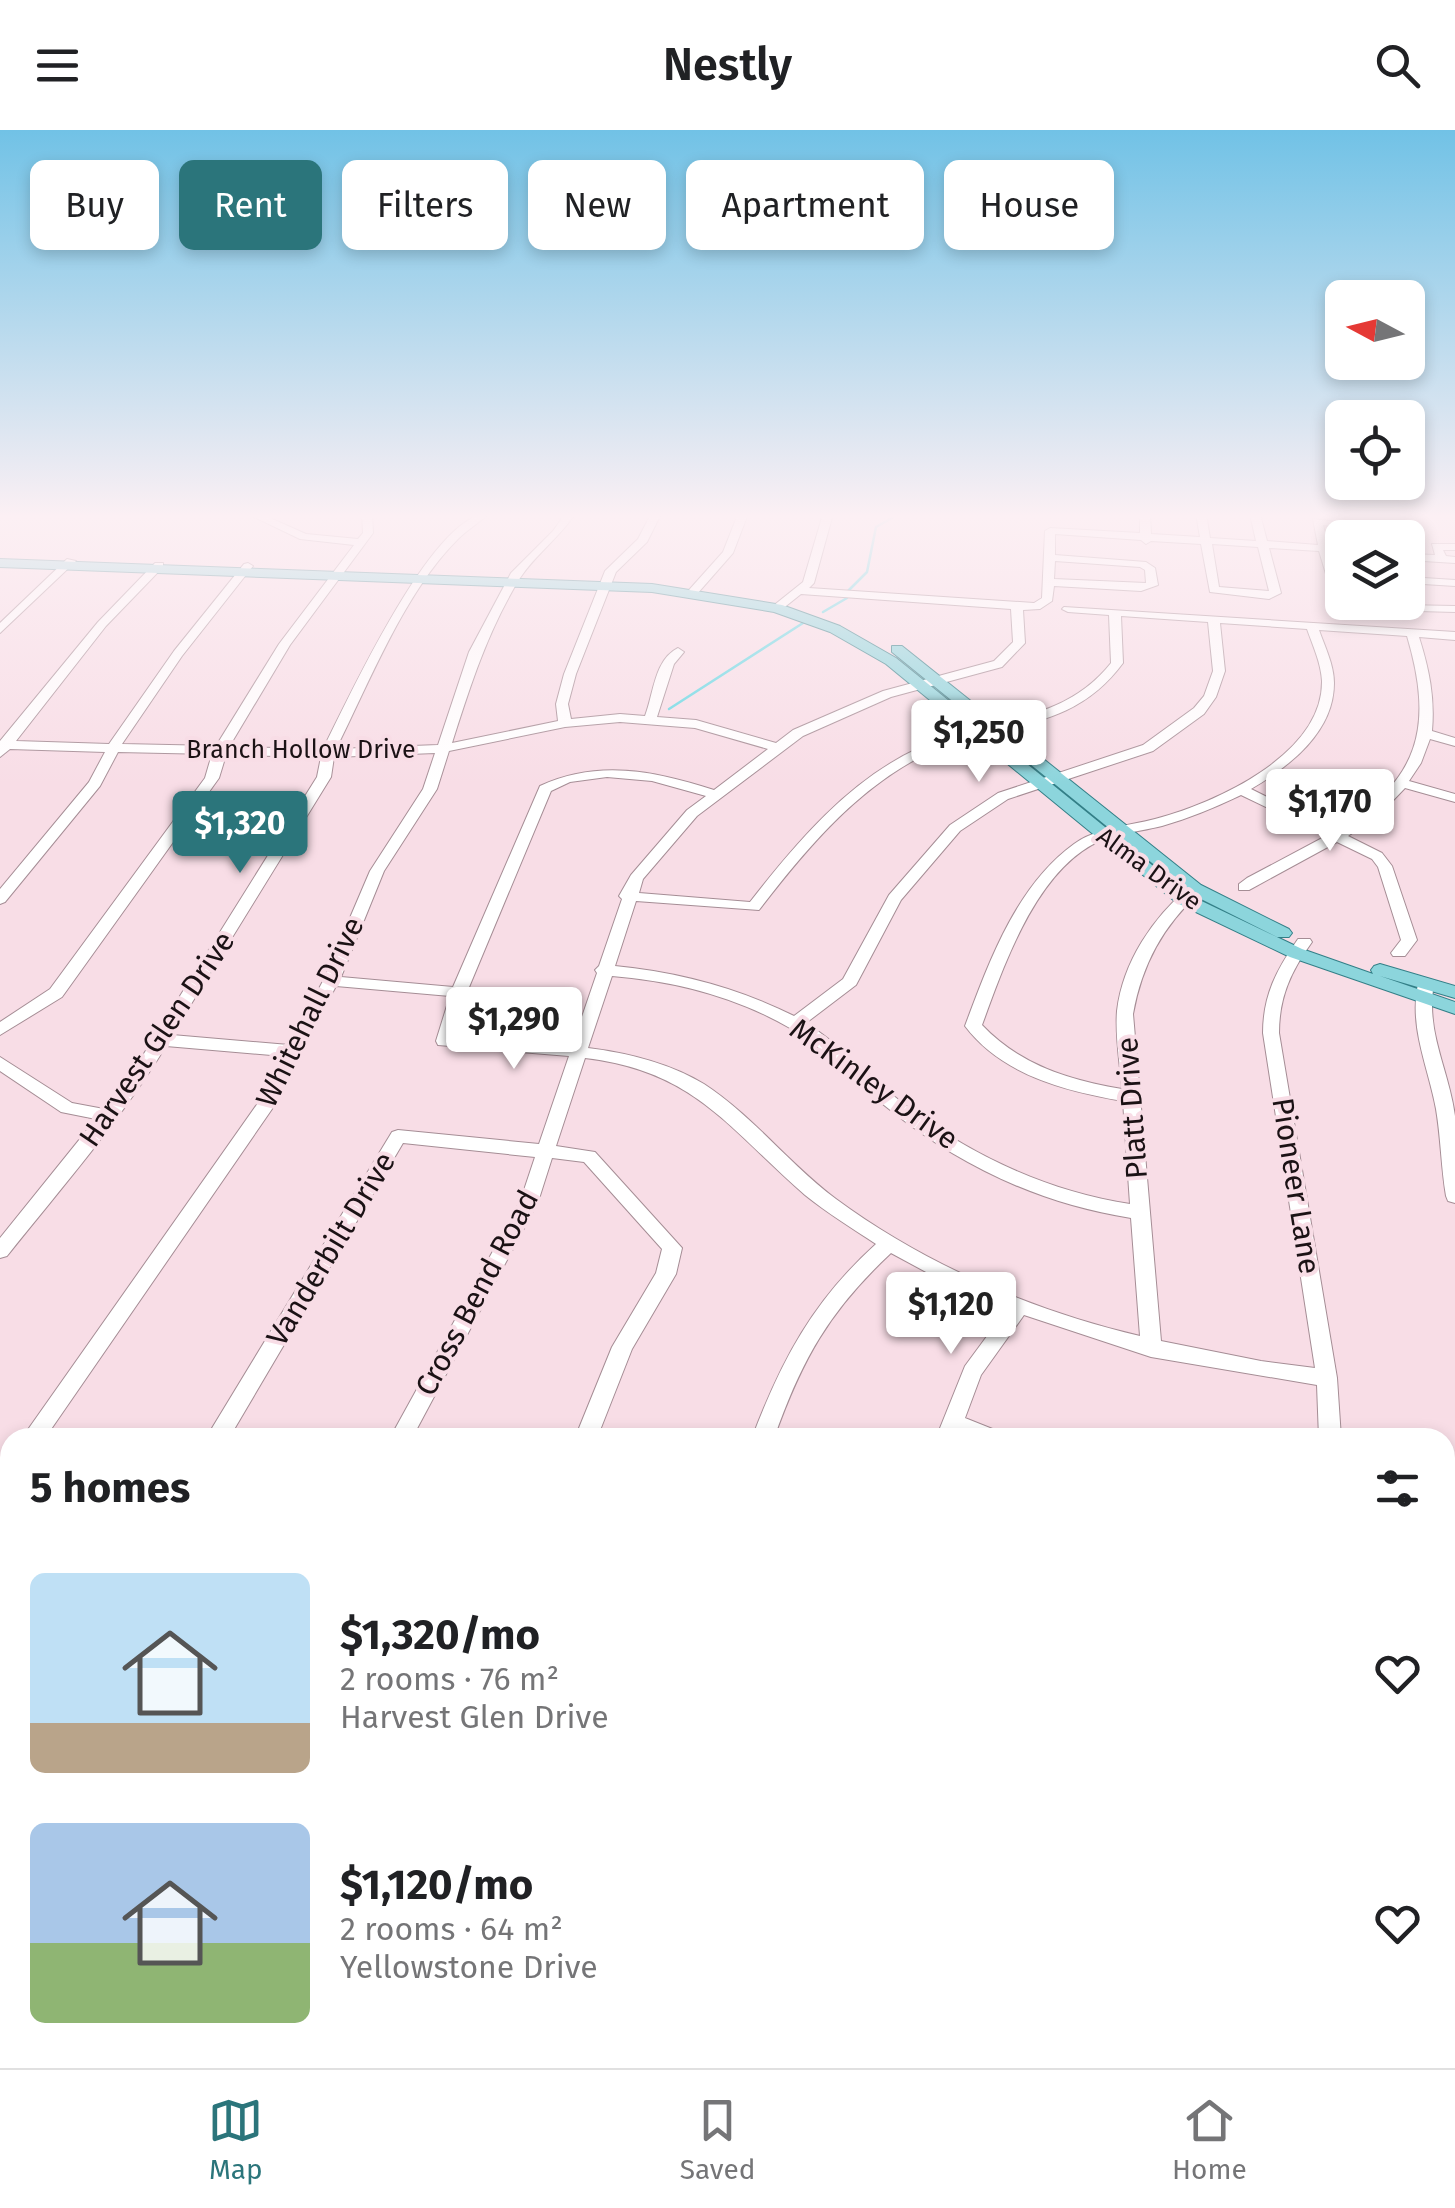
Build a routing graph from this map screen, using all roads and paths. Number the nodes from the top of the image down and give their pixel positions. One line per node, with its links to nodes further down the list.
1 (26, 604): 19 (street)
2 (121, 604): 30 (street)
3 (217, 604): 31 (street)
4 (313, 604): 33 (street)
5 (406, 604): 34 (street, Harvest Glen Drive)
6 (500, 604): 32 (street, Whitehall Drive)
7 (598, 604): 25 (street)
8 (774, 604): 11 (main road, Alma Drive)
9 (997, 604): 12 (street)
10 (1040, 604): 12 (street)
11 (781, 606): 23 (main road, Alma Drive)
12 (1018, 606): 23 (street, Cross Bend Road)
13 (1425, 608): 15 (street)
14 (1068, 609): 16 (street)
15 (1455, 609)
16 (1115, 612): 17 (street); 26 (street)
17 (1214, 620): 18 (street); 35 (street)
18 (1312, 626): 20 (street); 37 (street)
19 (0, 629)
20 (1412, 633): 21 (street); 27 (street)
21 (1455, 636)
22 (678, 652): 24 (street)
23 (931, 683): 26 (main road, Alma Drive); 29 (street, Cross Bend Road)
24 (650, 719): 25 (street, Branch Hollow Drive); 29 (street, Branch Hollow Drive)
25 (565, 723): 32 (street, Branch Hollow Drive)
26 (989, 729): 35 (main road, Alma Drive); 45 (street)
27 (1427, 734): 28 (street); 36 (street)
28 (1455, 742)
29 (775, 747): 38 (street, Cross Bend Road)
30 (2, 748): 31 (street, Branch Hollow Drive)
31 (113, 748): 33 (street, Branch Hollow Drive); 46 (street)
32 (441, 749): 34 (street, Branch Hollow Drive); 50 (street, Whitehall Drive)
33 (220, 751): 34 (street, Branch Hollow Drive); 56 (street)
34 (328, 754): 57 (street, Harvest Glen Drive)
35 (1048, 779): 40 (main road, Alma Drive); 42 (main road, Alma Drive); 55 (street)
36 (1401, 783): 39 (street); 41 (street)
37 (1243, 790): 40 (street); 41 (street)
38 (714, 794): 45 (street, Cross Bend Road); 52 (street)
39 (1455, 798)
40 (1121, 832): 42 (street); 44 (main road, Alma Drive)
41 (1341, 834): 43 (street); 48 (street)
42 (1100, 835): 44 (main road, Alma Drive); 61 (street)
43 (1244, 887)
44 (1189, 894): 47 (main road, Alma Drive); 61 (street, Platt Drive)
45 (627, 896): 49 (street, Cross Bend Road)
46 (0, 899)
47 (1300, 948): 51 (main road, Alma Drive); 70 (street, Pioneer Lane)
48 (1400, 953)
49 (603, 970): 55 (street, McKinley Drive); 59 (street, Cross Bend Road)
50 (331, 981): 52 (street); 58 (street, Whitehall Drive)
51 (1424, 991): 53 (main road, Alma Drive); 54 (main road, Alma Drive); 64 (street)
52 (459, 992): 59 (street)
53 (1455, 992)
54 (1455, 1008)
55 (795, 1024): 65 (street, McKinley Drive)
56 (0, 1030)
57 (162, 1040): 58 (street); 62 (street, Harvest Glen Drive)
58 (294, 1052): 71 (street, Whitehall Drive)
59 (577, 1054): 63 (street, Cross Bend Road); 67 (street)
60 (0, 1062): 62 (street)
61 (1130, 1096): 65 (street, Platt Drive)
62 (109, 1116): 66 (street, Harvest Glen Drive)
63 (547, 1149): 72 (street, Vanderbilt Drive); 73 (street, Cross Bend Road); 74 (street)
64 (1455, 1196)
65 (1140, 1212): 69 (street, Platt Drive)
66 (4, 1240)
67 (889, 1243): 68 (street); 75 (street)
68 (1018, 1307): 69 (street); 76 (street)
69 (1152, 1349): 70 (street)
70 (1327, 1378): 77 (street, Pioneer Lane)
71 (40, 1428)
72 (223, 1428)
73 (406, 1428)
74 (590, 1428)
75 (767, 1428)
76 (950, 1428)
77 (1330, 1428)

